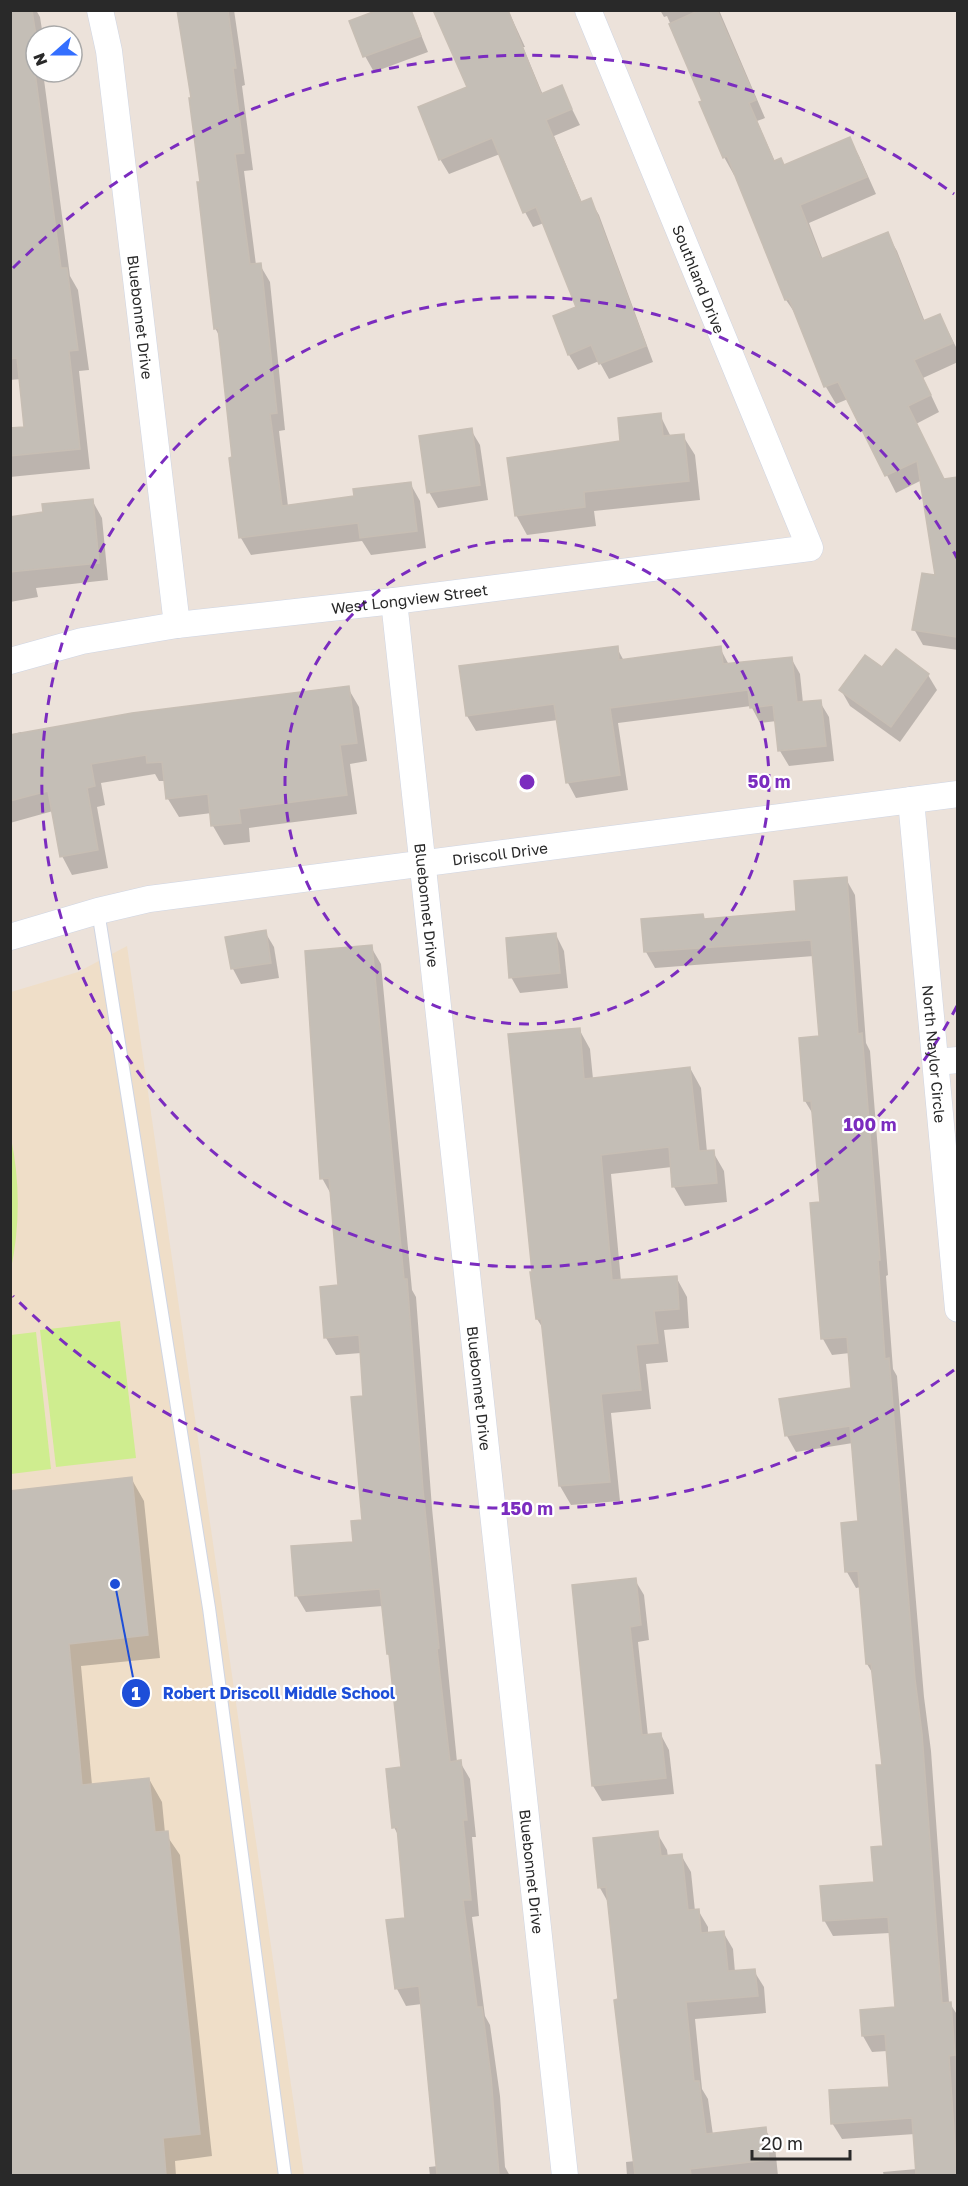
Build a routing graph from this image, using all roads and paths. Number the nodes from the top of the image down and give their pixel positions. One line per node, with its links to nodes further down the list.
1 (100, 10): 5 (street, Bluebonnet Drive)
2 (588, 10): 3 (street, Southland Drive)
3 (810, 548): 4 (street, West Longview Street)
4 (394, 601): 5 (street, West Longview Street); 9 (street, Bluebonnet Drive)
5 (177, 625): 6 (street, West Longview Street)
6 (10, 661)
7 (957, 794): 8 (street, Driscoll Drive)
8 (911, 800): 9 (street, Driscoll Drive); 12 (street, North Naylor Circle)
9 (422, 862): 10 (street, Driscoll Drive); 15 (street, Bluebonnet Drive)
10 (98, 911): 11 (street, Driscoll Drive); 14 (lane)
11 (10, 938)
12 (947, 1061): 13 (street, North Naylor Circle)
13 (957, 1309)
14 (285, 2175)
15 (565, 2175)

